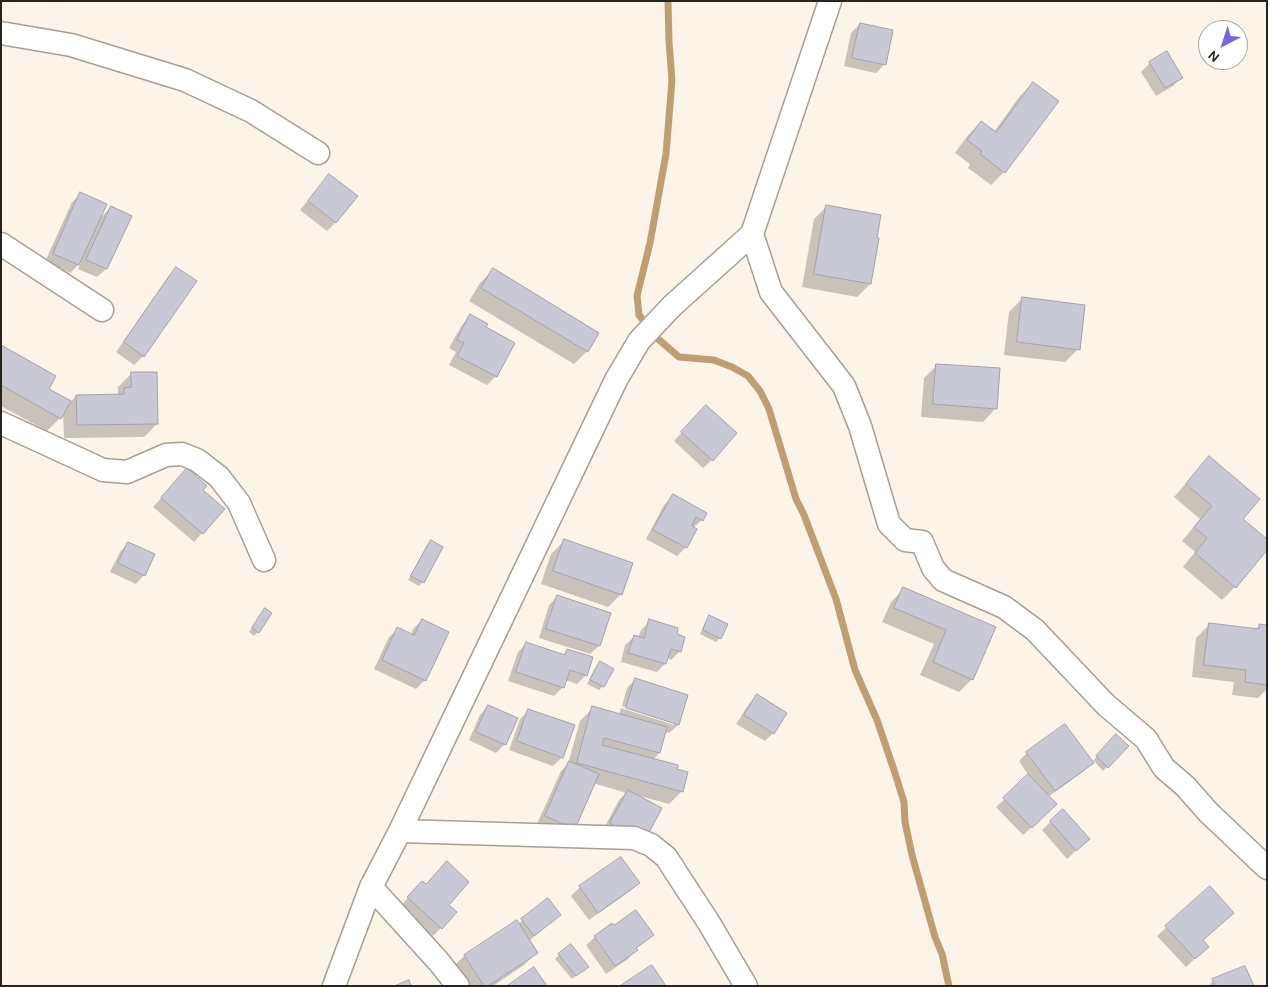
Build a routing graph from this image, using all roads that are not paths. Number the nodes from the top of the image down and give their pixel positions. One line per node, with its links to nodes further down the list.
1 (830, 1): 4 (street)
2 (1, 33): 3 (street)
3 (318, 154)
4 (752, 234): 9 (street); 10 (street)
5 (1, 244): 6 (street)
6 (102, 310)
7 (1, 423): 8 (street)
8 (264, 560)
9 (400, 831): 11 (street); 14 (street)
10 (1267, 868)
11 (371, 887): 12 (street); 13 (street)
12 (334, 986)
13 (458, 986)
14 (746, 986)

